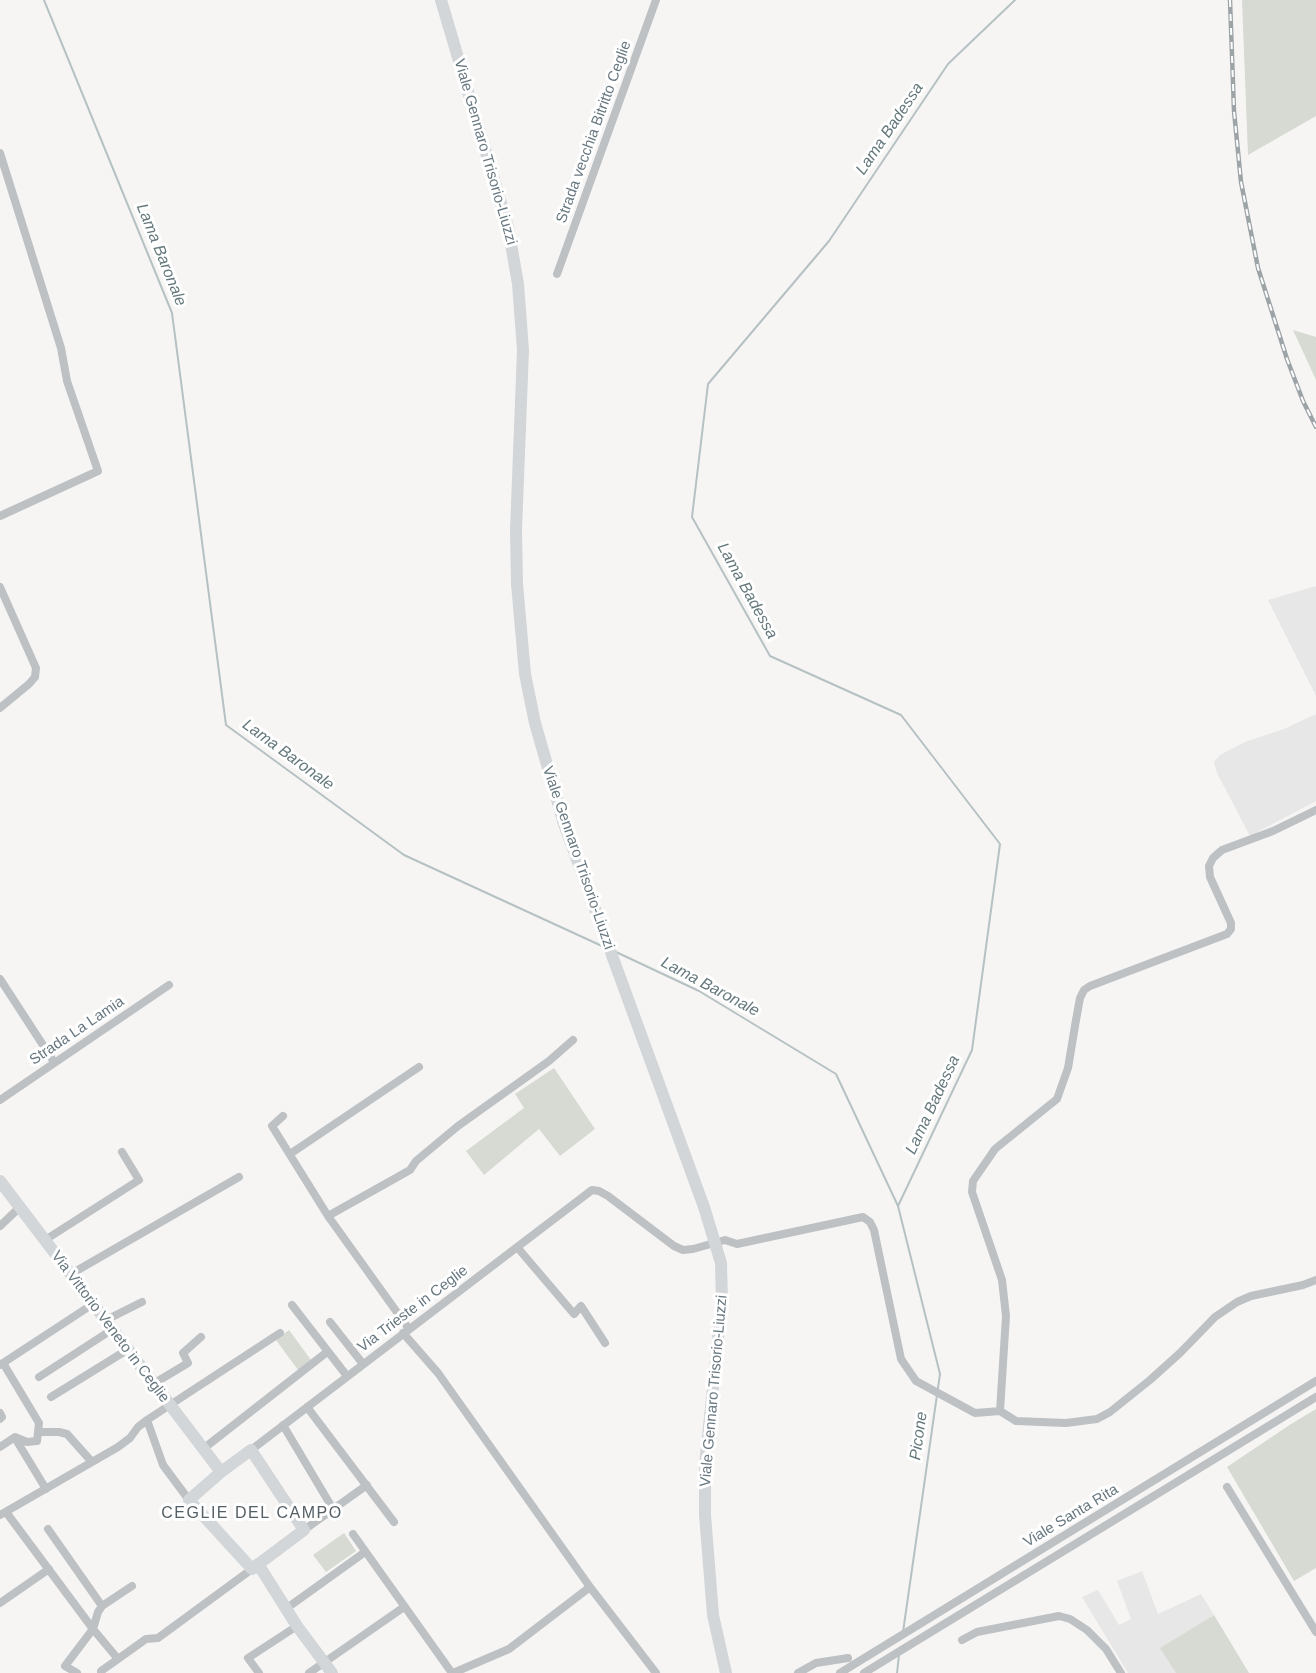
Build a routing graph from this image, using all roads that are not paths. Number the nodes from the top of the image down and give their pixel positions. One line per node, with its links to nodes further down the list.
1 (441, 0): 24 (main road, Viale Gennaro Trisorio-Liuzzi)
2 (656, 0): 4 (street, Strada vecchia Bitritto Ceglie)
3 (0, 153): 5 (street)
4 (556, 274)
5 (0, 516)
6 (0, 587): 7 (street)
7 (0, 708)
8 (1316, 810): 49 (street)
9 (0, 979): 12 (street)
10 (169, 985): 12 (street, Strada La Lamia)
11 (573, 1040): 21 (street)
12 (54, 1062): 14 (street, Strada La Lamia)
13 (419, 1067): 17 (street)
14 (0, 1100)
15 (283, 1116): 17 (street)
16 (122, 1152): 23 (street)
17 (290, 1154): 21 (street)
18 (239, 1177): 26 (street)
19 (0, 1181): 20 (main road, Via Vittorio Veneto in Ceglie)
20 (20, 1207): 22 (street); 23 (main road, Via Vittorio Veneto in Ceglie)
21 (328, 1216): 33 (street)
22 (0, 1226)
23 (45, 1240): 26 (main road, Via Vittorio Veneto in Ceglie)
24 (715, 1243): 25 (street, Via Trieste in Ceglie); 49 (street); 97 (main road, Viale Gennaro Trisorio-Liuzzi)
25 (517, 1247): 33 (street, Via Trieste in Ceglie); 36 (street)
26 (71, 1274): 29 (main road, Via Vittorio Veneto in Ceglie)
27 (1316, 1280): 49 (street)
28 (142, 1302): 32 (street)
29 (93, 1304): 32 (main road, Via Vittorio Veneto in Ceglie); 39 (street)
30 (292, 1305): 38 (street)
31 (330, 1322): 40 (street)
32 (109, 1325): 37 (main road, Via Vittorio Veneto in Ceglie); 42 (street)
33 (406, 1331): 40 (street, Via Trieste in Ceglie); 77 (street)
34 (280, 1333): 47 (street)
35 (201, 1337): 44 (street)
36 (605, 1343)
37 (127, 1350): 44 (main road, Via Vittorio Veneto in Ceglie); 45 (street)
38 (327, 1352): 41 (street); 59 (street)
39 (2, 1364): 56 (street)
40 (363, 1364): 41 (street, Via Trieste in Ceglie)
41 (347, 1376): 48 (street, Via Trieste in Ceglie)
42 (39, 1377)
43 (1316, 1381): 51 (street, Viale Santa Rita)
44 (153, 1384): 47 (main road, Via Vittorio Veneto in Ceglie)
45 (51, 1397)
46 (1316, 1397): 54 (street, Viale Santa Rita)
47 (169, 1405): 53 (street); 59 (main road, Via Vittorio Veneto in Ceglie)
48 (307, 1407): 55 (street, Via Trieste in Ceglie); 63 (street)
49 (1000, 1412)
50 (0, 1413): 52 (street)
51 (1266, 1413): 54 (street); 99 (street, Viale Santa Rita)
52 (0, 1419)
53 (147, 1420): 61 (street); 66 (street)
54 (1272, 1424): 100 (street, Viale Santa Rita)
55 (284, 1425): 60 (street, Via Trieste in Ceglie); 67 (street)
56 (38, 1432): 57 (street); 61 (street)
57 (15, 1437): 58 (street); 65 (street)
58 (0, 1447)
59 (202, 1449): 62 (main road, Via Vittorio Veneto in Ceglie)
60 (251, 1450): 62 (main road); 71 (main road)
61 (92, 1462): 65 (street)
62 (220, 1472): 66 (main road)
63 (367, 1485): 67 (street); 69 (street)
64 (1227, 1487): 84 (street)
65 (46, 1489): 68 (street)
66 (189, 1500): 74 (main road)
67 (333, 1509): 71 (street)
68 (3, 1514): 75 (street)
69 (394, 1522)
70 (48, 1530): 79 (street)
71 (303, 1530): 71 (street); 74 (main road)
72 (353, 1534): 73 (street)
73 (365, 1552): 80 (street); 81 (street)
74 (255, 1566): 81 (main road); 87 (street)
75 (49, 1569): 78 (street); 83 (street)
76 (132, 1586): 79 (street)
77 (590, 1587): 95 (street); 96 (street)
78 (0, 1603)
79 (102, 1606): 83 (street)
80 (404, 1607): 88 (street); 95 (street)
81 (287, 1608): 82 (main road)
82 (297, 1626): 88 (main road); 92 (street)
83 (93, 1629): 87 (street); 89 (street)
84 (1316, 1632)
85 (962, 1640): 101 (street)
86 (848, 1658): 98 (street)
87 (118, 1659): 91 (street)
88 (324, 1662): 93 (street); 94 (main road)
89 (77, 1673)
90 (82, 1673): 91 (street)
91 (99, 1673)
92 (259, 1673)
93 (309, 1673)
94 (332, 1673)
95 (452, 1673)
96 (656, 1673)
97 (726, 1673)
98 (798, 1673)
99 (840, 1673)
100 (864, 1673)
101 (1121, 1673)

